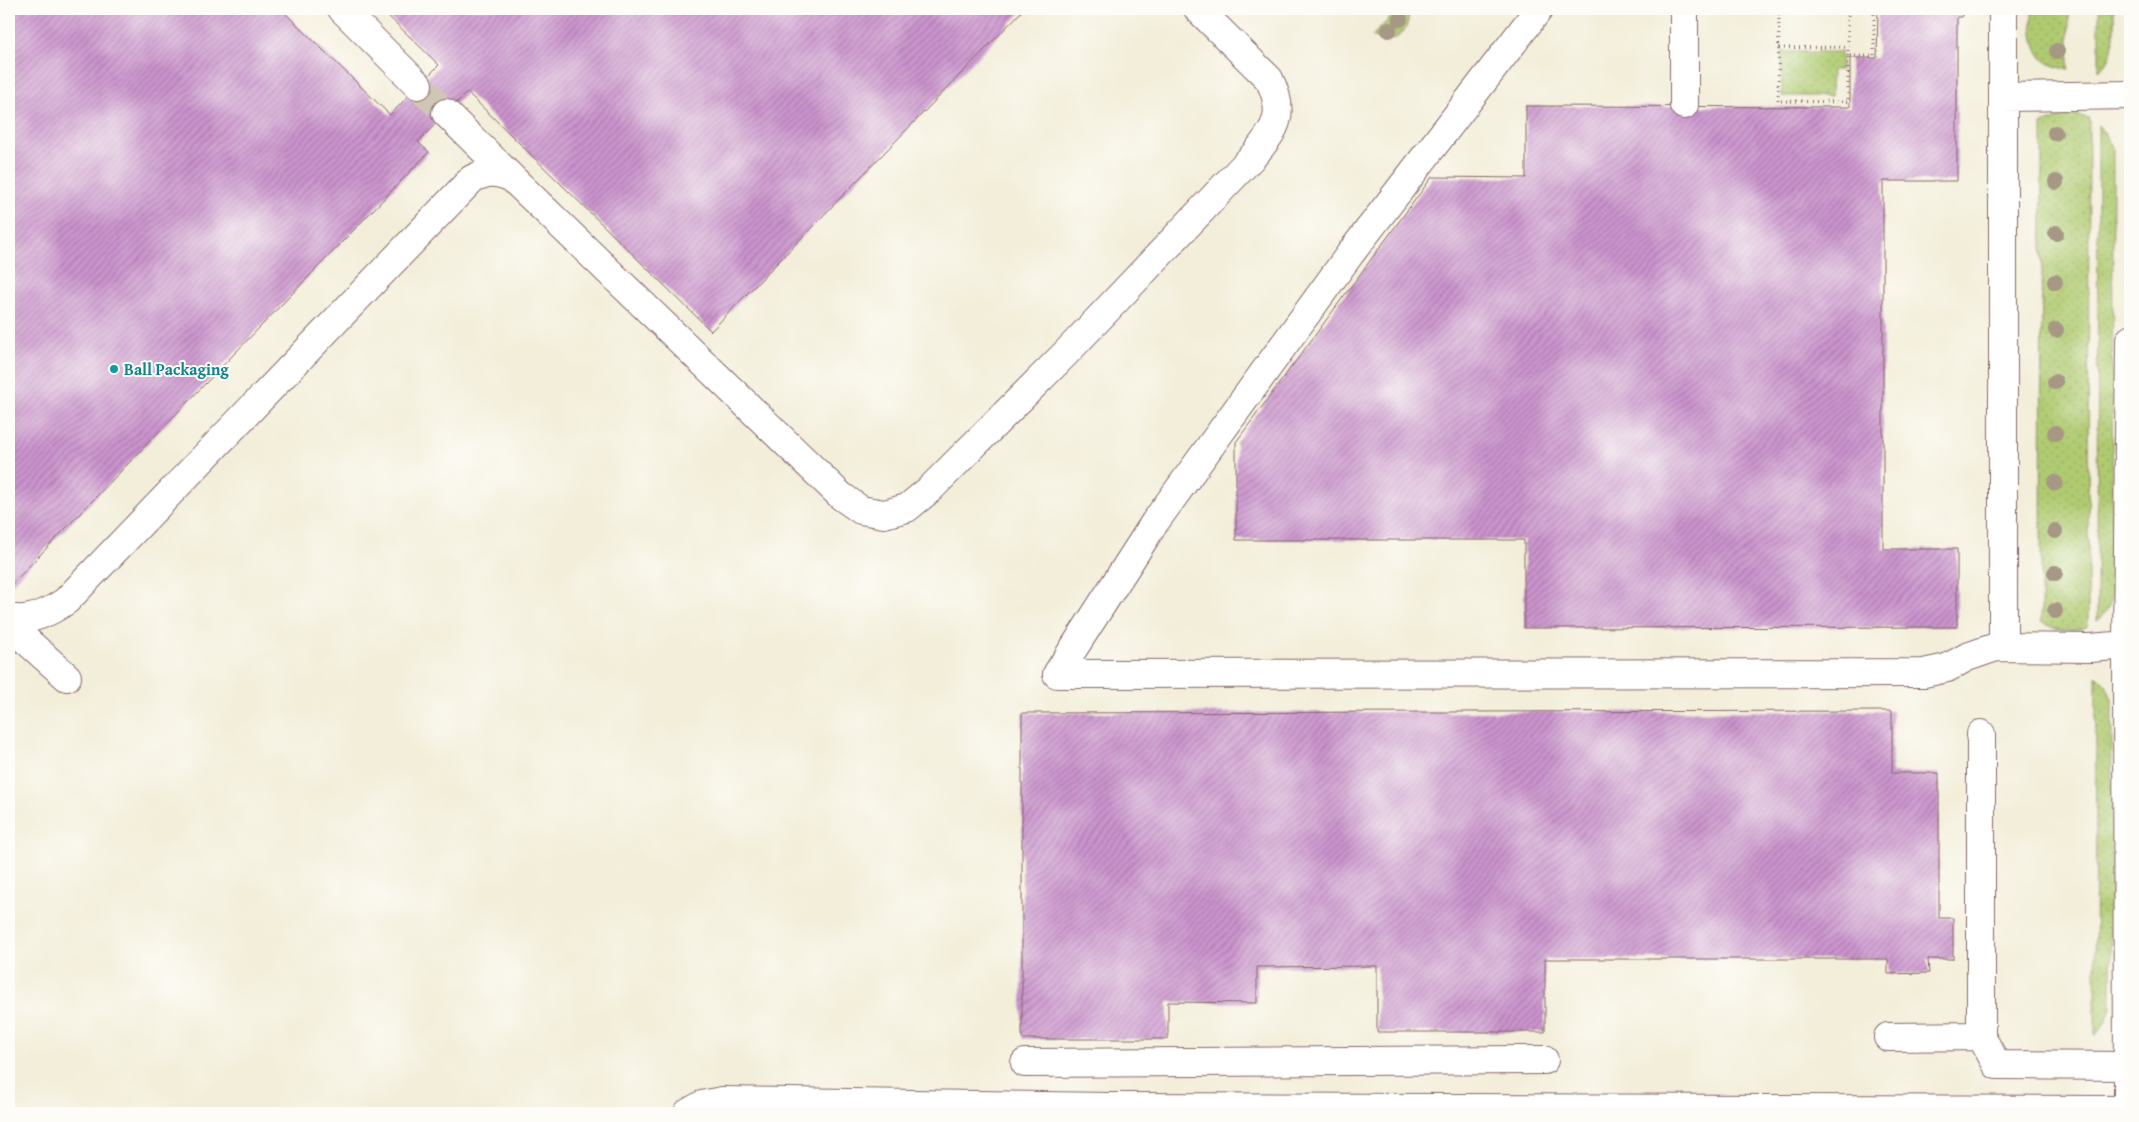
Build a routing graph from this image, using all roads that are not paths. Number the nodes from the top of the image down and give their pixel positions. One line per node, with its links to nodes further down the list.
1 (342, 9): 6 (street)
2 (1198, 9): 11 (street)
3 (1539, 9): 17 (street)
4 (1684, 9): 9 (street)
5 (2003, 9): 8 (street)
6 (418, 85)
7 (2130, 94): 8 (street)
8 (2003, 97): 17 (street)
9 (1684, 105)
10 (446, 113): 11 (street)
11 (512, 178): 14 (street)
12 (2130, 340): 13 (street)
13 (2130, 482): 16 (street)
14 (9, 618)
15 (9, 625): 18 (street)
16 (2127, 645): 17 (street); 24 (street)
17 (2003, 647)
18 (67, 678)
19 (1981, 734): 20 (street)
20 (1981, 1036): 21 (street); 24 (street)
21 (1888, 1037)
22 (1544, 1060): 23 (street)
23 (1024, 1063)
24 (2128, 1066): 25 (street)
25 (2128, 1111): 26 (street)
26 (688, 1113)

